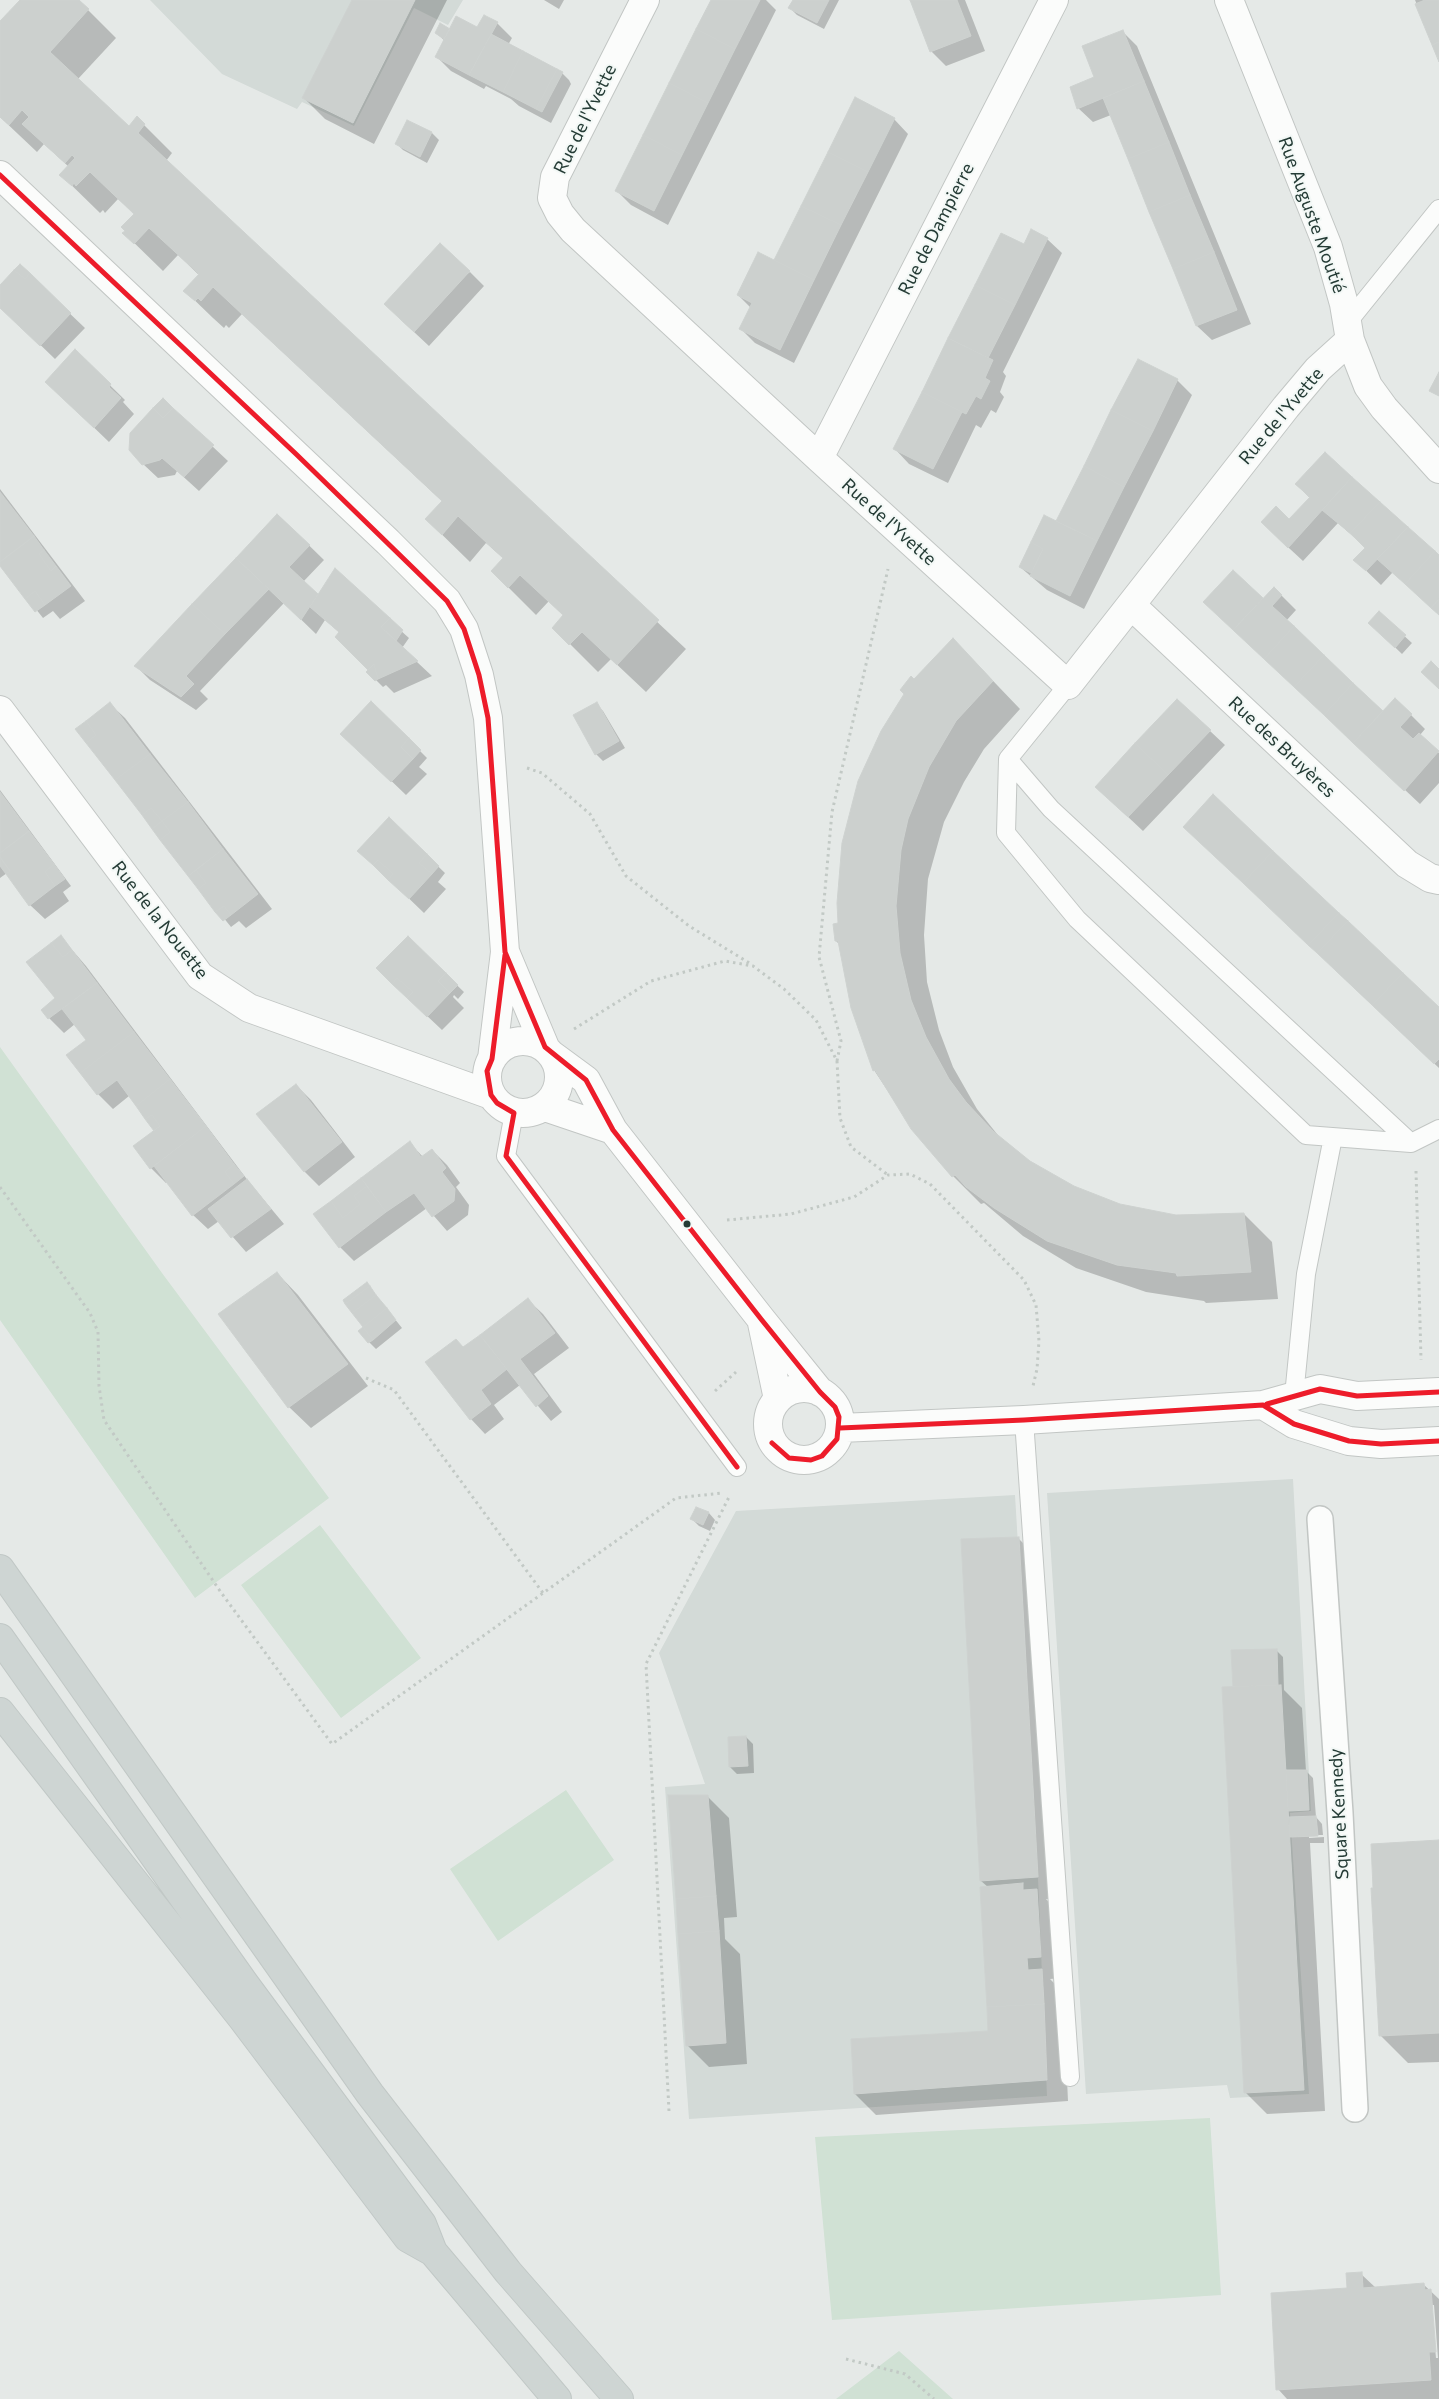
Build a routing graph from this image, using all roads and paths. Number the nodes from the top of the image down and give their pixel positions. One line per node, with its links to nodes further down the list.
1 (645, 0): 7 (street, Rue de l'Yvette)
2 (1054, 0): 7 (street, Rue de Dampierre)
3 (1229, 0): 6 (street, Rue Auguste Moutié)
4 (0, 175): 13 (street)
5 (1439, 209): 6 (lane)
6 (1349, 332): 8 (street, Rue Auguste Moutié); 10 (street, Rue de l'Yvette)
7 (819, 458): 9 (street, Rue de l'Yvette)
8 (1439, 469)
9 (897, 529): 11 (street, Rue de l'Yvette); 20 (path)
10 (1131, 605): 11 (street, Rue de l'Yvette); 15 (street, Rue des Bruyères)
11 (1068, 684): 14 (lane)
12 (0, 710): 21 (street, Rue de la Nouette)
13 (490, 756): 16 (street); 17 (path)
14 (1008, 759): 26 (lane); 27 (lane)
15 (1439, 880)
16 (505, 952): 18 (street); 19 (street)
17 (753, 966): 18 (path); 20 (path)
18 (548, 1051): 19 (street); 22 (street); 25 (street)
19 (492, 1059): 21 (street)
20 (837, 1061): 28 (path)
21 (491, 1095): 23 (street)
22 (545, 1107): 23 (street); 25 (street)
23 (514, 1113): 39 (lane)
24 (1439, 1129): 27 (lane)
25 (613, 1130): 30 (street)
26 (1333, 1137): 27 (lane); 36 (lane)
27 (1411, 1143): 35 (path)
28 (888, 1174): 30 (path); 40 (path)
29 (0, 1187): 46 (path)
30 (686, 1223): 31 (street)
31 (761, 1319): 34 (street); 37 (street)
32 (738, 1366): 39 (path)
33 (366, 1378): 46 (path)
34 (820, 1392): 37 (street); 41 (street)
35 (1430, 1392): 36 (street)
36 (1294, 1396): 38 (street)
37 (778, 1399): 41 (street)
38 (1263, 1405): 40 (street); 42 (street)
39 (693, 1408): 43 (lane)
40 (1024, 1420): 41 (street); 49 (lane)
41 (840, 1428)
42 (1439, 1441)
43 (737, 1467)
44 (1320, 1519): 50 (street, Square Kennedy)
45 (0, 1570): 55 (main road)
46 (543, 1593): 51 (path)
47 (0, 1638): 52 (main road)
48 (0, 1712): 52 (main road)
49 (1070, 2077)
50 (1355, 2109)
51 (669, 2111)
52 (433, 2252): 54 (main road)
53 (846, 2360): 56 (path)
54 (557, 2399)
55 (619, 2399)
56 (934, 2399)

